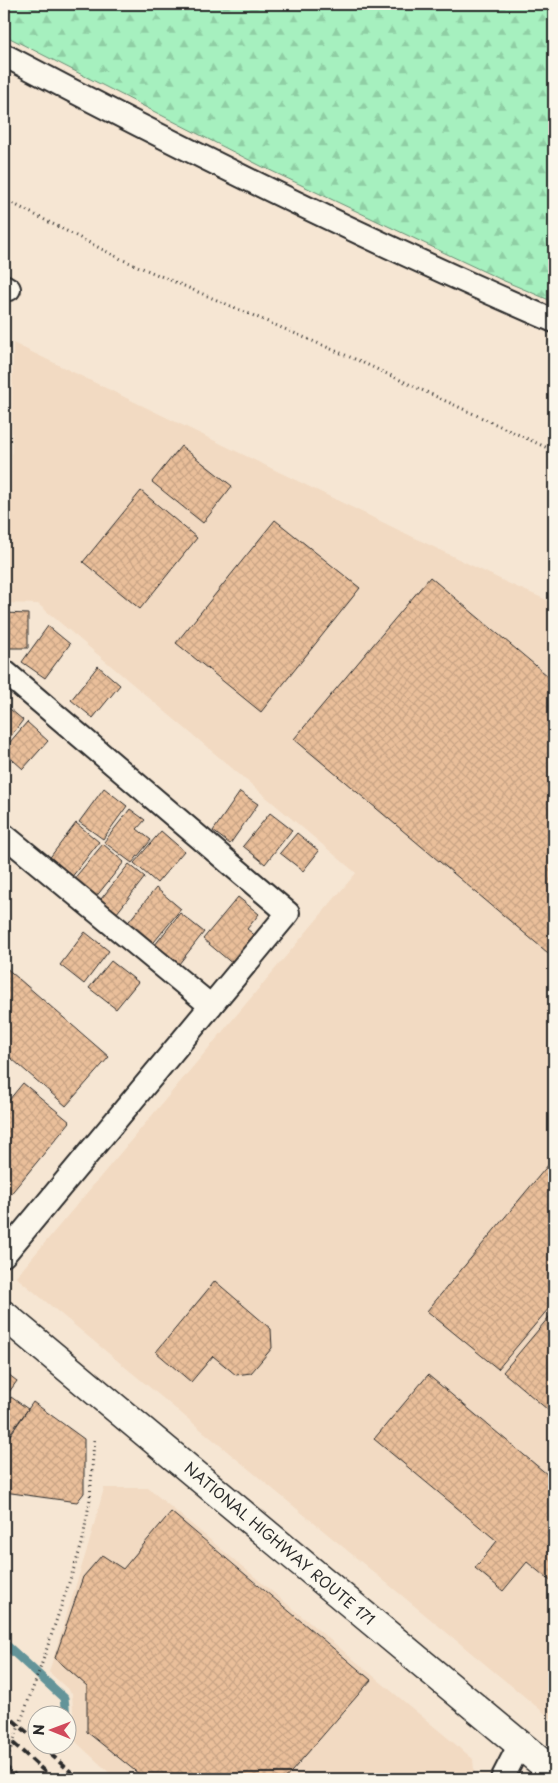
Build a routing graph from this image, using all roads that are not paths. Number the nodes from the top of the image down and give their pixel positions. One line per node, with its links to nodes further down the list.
1 (4, 55): 2 (street)
2 (554, 321)
3 (4, 671): 5 (street)
4 (4, 834): 5 (street)
5 (211, 1006): 6 (street)
6 (4, 1255)
7 (4, 1315): 8 (highway, NATIONAL HIGHWAY ROUTE 171)
8 (520, 1744): 9 (highway, NATIONAL HIGHWAY ROUTE 171); 10 (street)
9 (554, 1773)
10 (502, 1779)

